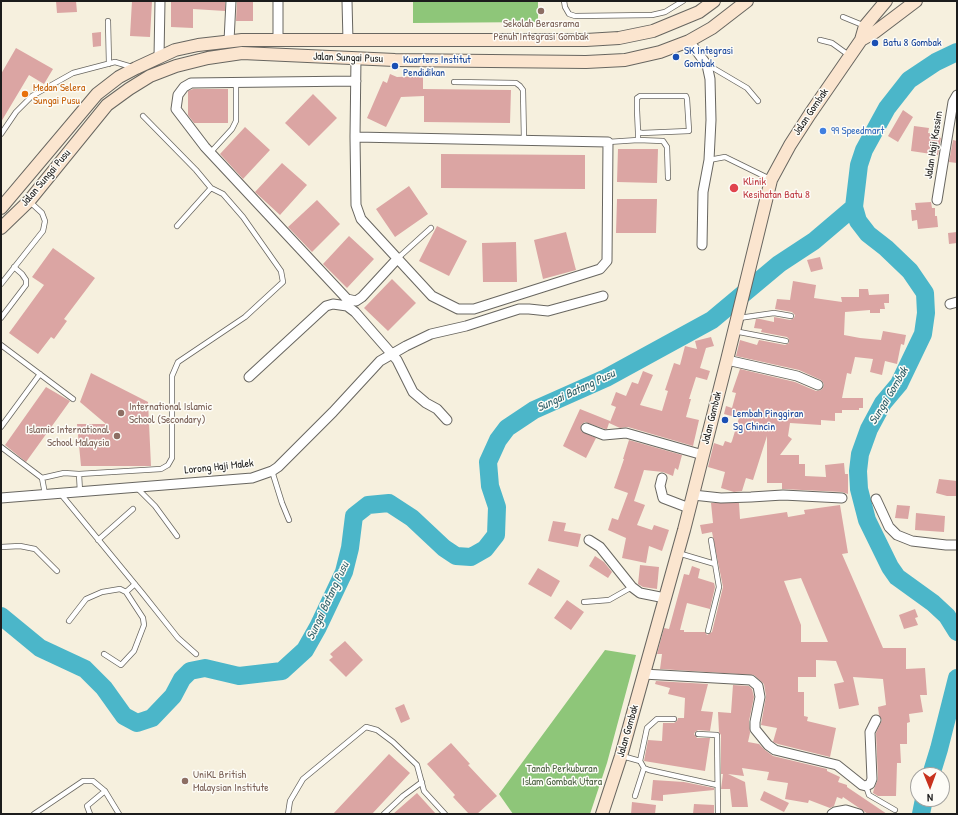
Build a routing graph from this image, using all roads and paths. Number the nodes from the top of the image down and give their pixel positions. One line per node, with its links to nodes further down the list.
1 (160, 1): 20 (street)
2 (232, 1): 16 (street)
3 (278, 1): 14 (street)
4 (347, 1): 17 (street)
5 (564, 1): 6 (lane)
6 (683, 1)
7 (714, 1): 17 (main road, Jalan Sungai Pusu)
8 (747, 1): 18 (main road, Jalan Sungai Pusu)
9 (886, 1): 13 (main road, Jalan Gombak)
10 (916, 1): 13 (main road)
11 (843, 17): 13 (lane)
12 (108, 21): 22 (lane)
13 (870, 29): 19 (main road, Jalan Gombak)
14 (278, 40): 16 (main road, Jalan Sungai Pusu); 17 (main road, Jalan Sungai Pusu)
15 (820, 40): 19 (lane)
16 (229, 41): 20 (main road, Jalan Sungai Pusu)
17 (348, 41)
18 (689, 41): 21 (main road, Jalan Sungai Pusu); 23 (street)
19 (850, 56): 40 (main road, Jalan Gombak)
20 (159, 58): 24 (main road, Jalan Sungai Pusu)
21 (356, 58): 25 (street); 43 (main road, Jalan Sungai Pusu)
22 (109, 64): 24 (lane); 32 (lane)
23 (707, 65): 29 (lane); 38 (street)
24 (136, 68): 44 (main road, Jalan Sungai Pusu)
25 (356, 81): 26 (street); 33 (street)
26 (236, 82): 37 (lane); 37 (street)
27 (454, 82): 34 (lane)
28 (957, 95): 42 (street, Jalan Haji Kassim)
29 (758, 101)
30 (143, 116): 41 (lane)
31 (638, 132): 31 (lane); 35 (lane)
32 (1, 134)
33 (355, 137): 34 (street); 49 (street)
34 (524, 140): 36 (street)
35 (638, 140): 36 (lane); 39 (lane)
36 (608, 142): 49 (street)
37 (210, 153): 49 (street)
38 (709, 160): 40 (lane); 48 (street)
39 (668, 178)
40 (771, 180): 53 (main road, Jalan Gombak)
41 (211, 188): 45 (lane); 71 (lane)
42 (937, 200)
43 (29, 201): 46 (main road, Jalan Sungai Pusu); 50 (lane)
44 (1, 208)
45 (177, 226)
46 (1, 228)
47 (431, 228): 49 (lane)
48 (702, 246)
49 (398, 258)
50 (14, 267): 51 (lane); 55 (lane)
51 (1, 284)
52 (602, 296): 59 (street, Lorong Haji Malek)
53 (738, 315): 54 (lane); 56 (main road, Jalan Gombak)
54 (791, 316)
55 (1, 318)
56 (734, 331): 57 (lane); 60 (main road, Jalan Gombak)
57 (786, 341)
58 (1, 345): 61 (lane)
59 (392, 354): 62 (street); 65 (street); 70 (street, Lorong Haji Malek)
60 (727, 360): 63 (street); 69 (main road, Jalan Gombak)
61 (40, 374): 64 (lane); 66 (lane)
62 (249, 377)
63 (818, 385)
64 (73, 399)
65 (447, 420)
66 (1, 427)
67 (586, 428): 69 (street)
68 (1, 448): 72 (lane)
69 (703, 455): 78 (main road, Jalan Gombak)
70 (272, 471): 74 (street, Lorong Haji Malek); 84 (lane)
71 (79, 474): 72 (lane); 75 (lane)
72 (42, 478): 77 (lane)
73 (662, 478): 82 (street)
74 (137, 487): 75 (street, Lorong Haji Malek); 85 (lane)
75 (80, 492): 76 (street, Lorong Haji Malek)
76 (60, 493): 77 (street, Lorong Haji Malek); 86 (lane)
77 (44, 494): 79 (street, Lorong Haji Malek)
78 (693, 495): 80 (street); 82 (main road, Jalan Gombak)
79 (1, 498)
80 (842, 498)
81 (876, 499): 89 (street)
82 (689, 508): 91 (main road, Jalan Gombak)
83 (133, 509): 86 (lane)
84 (289, 520)
85 (177, 536)
86 (98, 540): 94 (lane)
87 (589, 540): 95 (street)
88 (711, 540): 92 (lane)
89 (957, 545)
90 (1, 546): 93 (lane)
91 (678, 553): 92 (lane); 97 (main road, Jalan Gombak)
92 (715, 564): 100 (lane)
93 (57, 571)
94 (135, 584): 96 (lane); 102 (lane)
95 (632, 587): 97 (street); 98 (lane)
96 (126, 592): 99 (lane); 101 (lane)
97 (665, 598): 103 (main road, Jalan Gombak)
98 (584, 602)
99 (69, 621)
100 (708, 631)
101 (104, 654)
102 (196, 654)
103 (644, 674): 107 (main road, Jalan Gombak); 112 (street)
104 (674, 719): 108 (lane)
105 (876, 720): 112 (street)
106 (698, 734): 111 (lane)
107 (621, 756): 108 (lane); 122 (main road, Jalan Gombak)
108 (640, 761): 109 (lane)
109 (644, 768): 111 (lane); 114 (lane)
110 (422, 782): 119 (lane); 120 (lane); 121 (lane)
111 (717, 785): 123 (lane)
112 (866, 786): 115 (lane)
113 (105, 791): 116 (lane); 117 (lane); 118 (lane)
114 (635, 796)
115 (895, 810)
116 (34, 814)
117 (90, 814)
118 (119, 814)
119 (288, 814)
120 (384, 814)
121 (445, 814)
122 (602, 814)
123 (718, 814)
124 (832, 814): 125 (street)
125 (859, 814)

